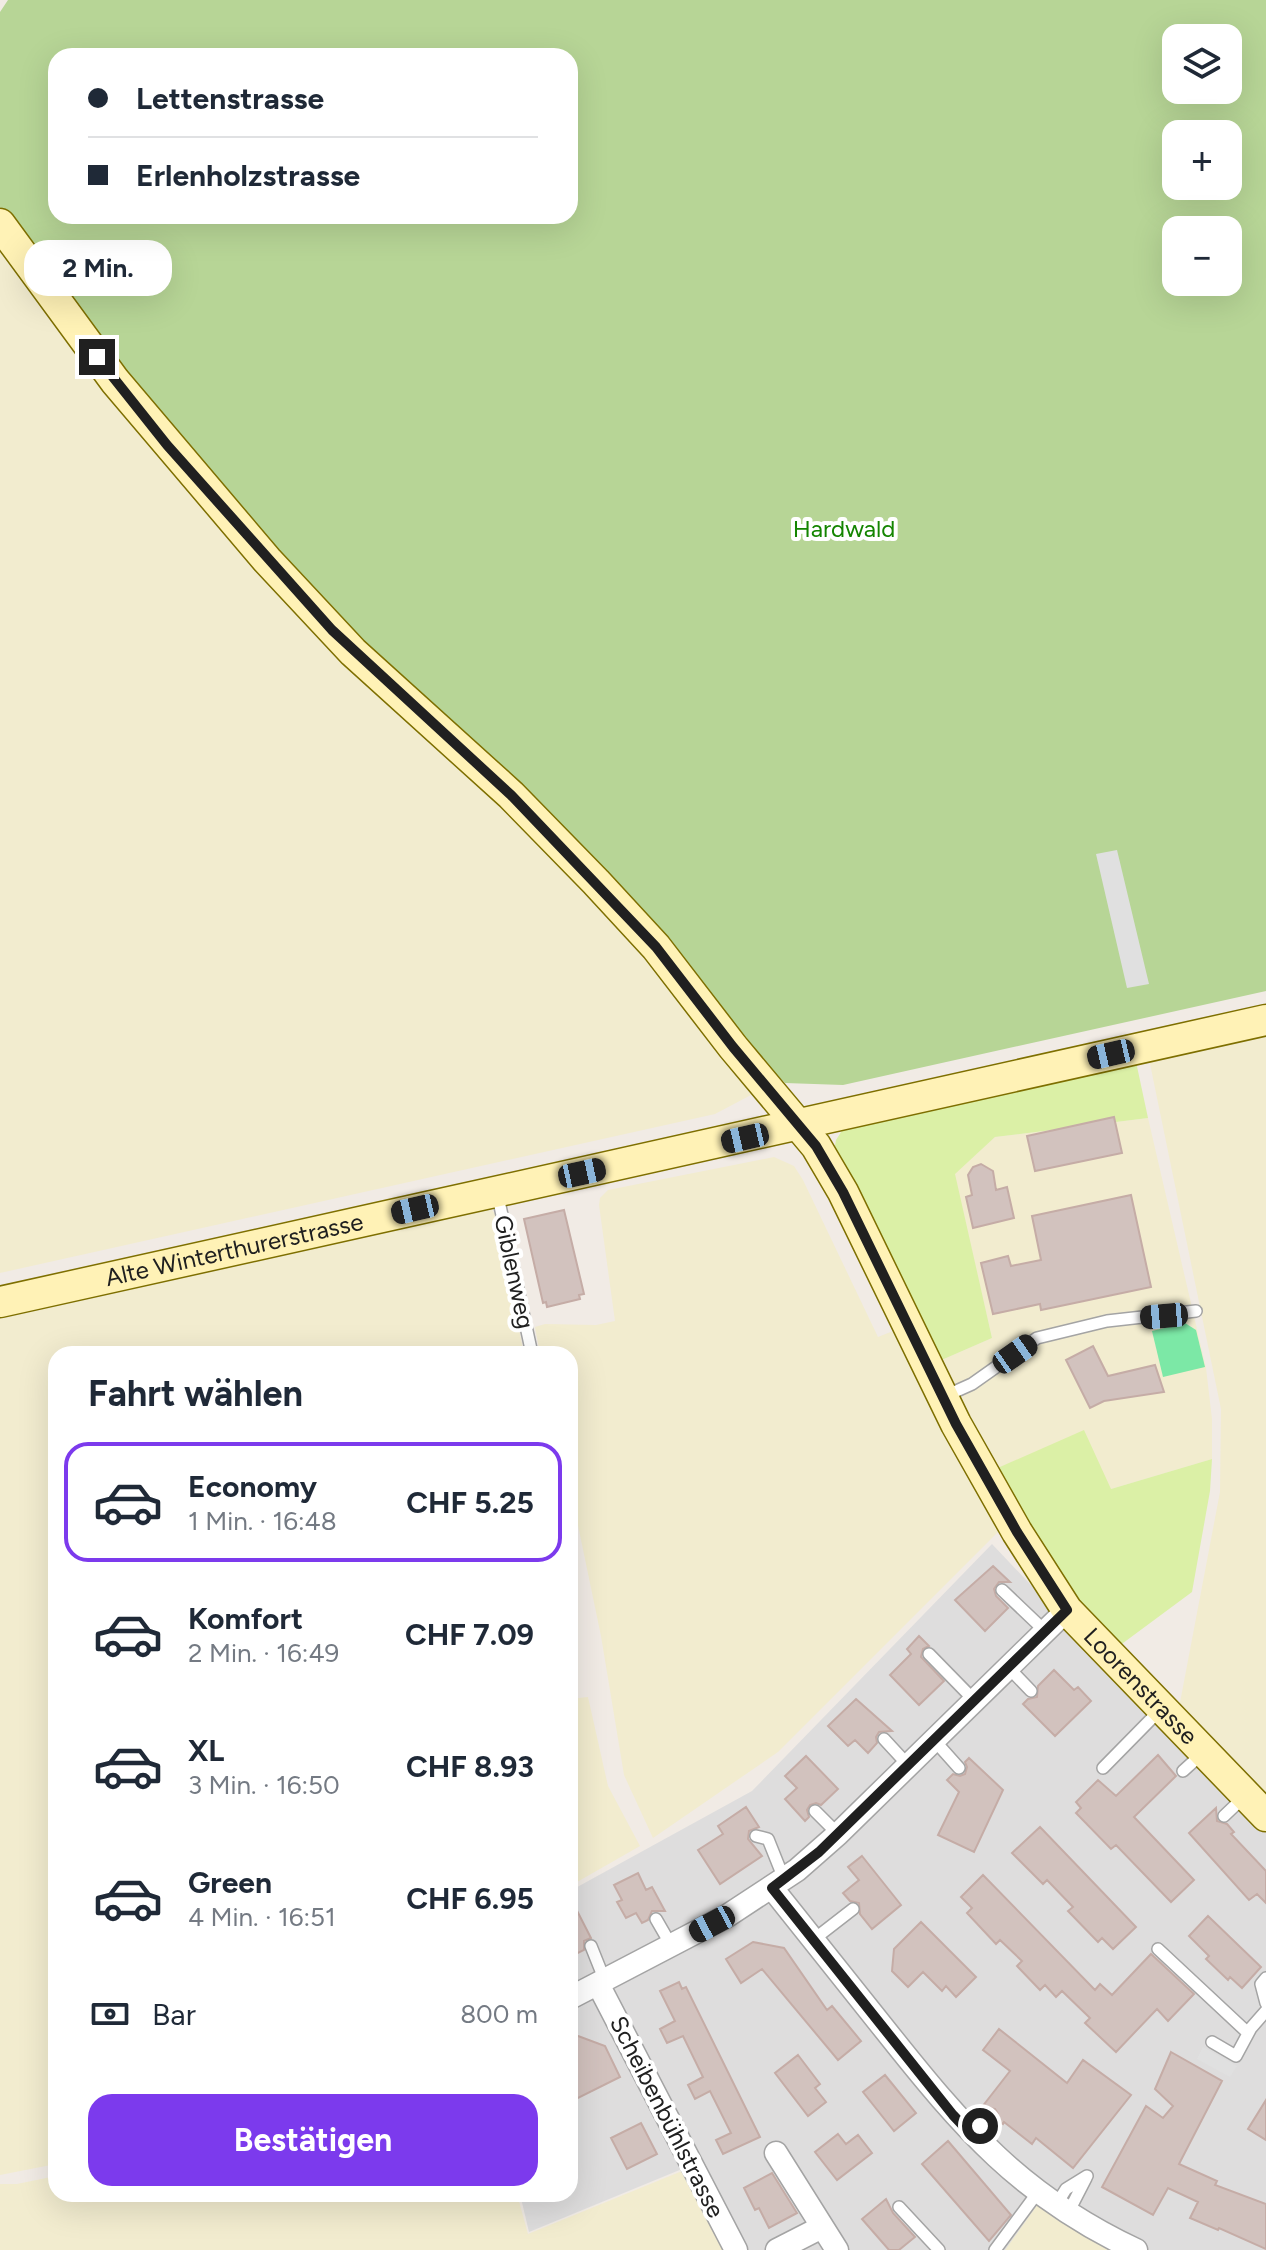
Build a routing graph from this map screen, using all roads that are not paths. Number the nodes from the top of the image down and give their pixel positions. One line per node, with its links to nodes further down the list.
1 (0, 224): 3 (street, Loorenstrasse)
2 (1266, 1020): 3 (street, Alte Winterthurerstrasse)
3 (799, 1126): 4 (street, Alte Winterthurerstrasse); 8 (street, Loorenstrasse)
4 (497, 1191): 5 (street, Alte Winterthurerstrasse); 7 (lane, Giblenweg)
5 (0, 1302)
6 (1196, 1311): 8 (lane)
7 (530, 1346)
8 (943, 1397): 10 (street, Loorenstrasse)
9 (1002, 1590): 11 (lane)
10 (1067, 1610): 11 (street); 16 (street, Loorenstrasse)
11 (1045, 1631): 13 (street)
12 (929, 1654): 15 (lane)
13 (1008, 1666): 14 (lane); 15 (street)
14 (1031, 1691)
15 (973, 1699): 18 (street)
16 (1161, 1710): 21 (lane); 22 (street, Loorenstrasse)
17 (884, 1739): 19 (lane)
18 (934, 1739): 19 (street); 20 (lane)
19 (908, 1765): 24 (street)
20 (959, 1768)
21 (1103, 1768)
22 (1245, 1809)
23 (815, 1811): 24 (lane)
24 (838, 1834): 26 (street)
25 (756, 1836): 26 (lane)
26 (778, 1884): 29 (street); 30 (street)
27 (853, 1909): 29 (lane)
28 (656, 1919): 30 (lane)
29 (813, 1940): 41 (street)
30 (671, 1945): 34 (street)
31 (591, 1946): 34 (lane)
32 (1158, 1949): 38 (lane)
33 (1266, 1978): 36 (lane)
34 (602, 1983): 35 (street); 46 (street, Scheibenbühlstrasse)
35 (578, 1994)
36 (1266, 2003)
37 (1266, 2011): 38 (lane)
38 (1248, 2033): 39 (lane)
39 (1212, 2042)
40 (990, 2115): 41 (lane)
41 (971, 2134): 43 (street)
42 (776, 2153): 45 (street)
43 (1054, 2203): 50 (lane); 51 (street)
44 (899, 2207): 49 (lane)
45 (822, 2227): 47 (street); 48 (street)
46 (736, 2250)
47 (777, 2250)
48 (837, 2250)
49 (939, 2250)
50 (995, 2250)
51 (1136, 2250)

